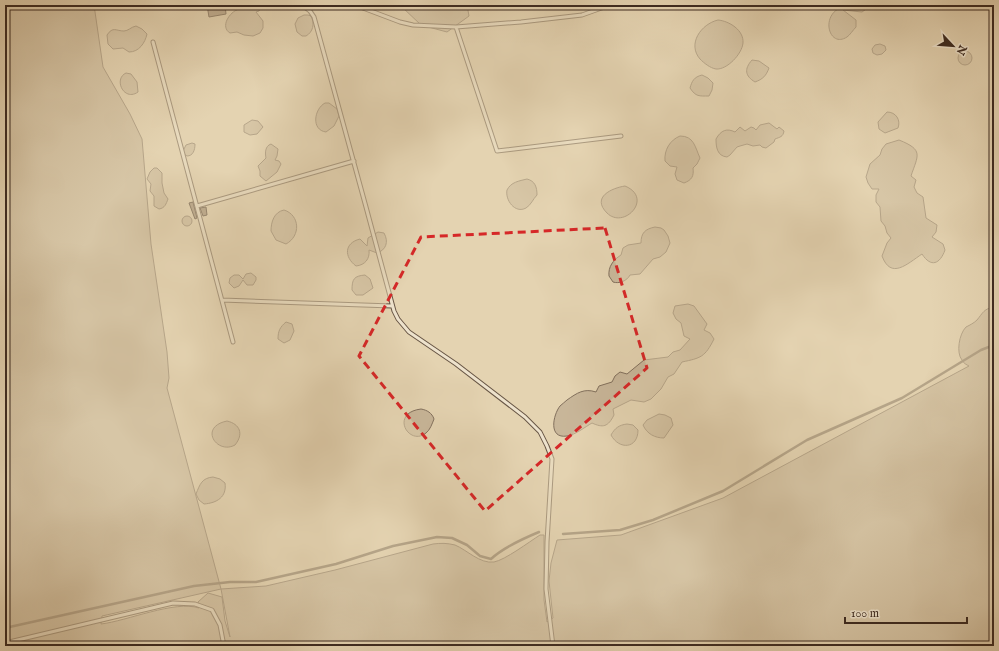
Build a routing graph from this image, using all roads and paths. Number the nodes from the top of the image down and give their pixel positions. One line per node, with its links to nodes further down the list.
1 (302, 5): 7 (lane)
2 (355, 5): 4 (lane)
3 (610, 5): 4 (lane)
4 (456, 27): 6 (lane)
5 (153, 42): 8 (lane)
6 (621, 136)
7 (354, 161): 8 (lane); 10 (lane)
8 (197, 206): 9 (lane)
9 (222, 300): 10 (lane); 11 (lane)
10 (392, 306): 14 (lane)
11 (233, 342)
12 (5, 643): 13 (lane)
13 (224, 646)
14 (553, 646)

